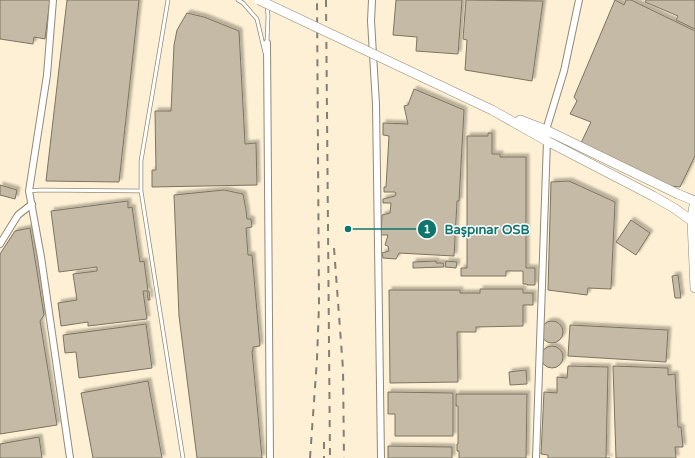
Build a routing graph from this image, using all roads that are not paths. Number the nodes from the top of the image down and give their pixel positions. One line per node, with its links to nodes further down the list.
1 (53, 0): 13 (street)
2 (168, 0): 14 (lane)
3 (238, 0): 9 (lane)
4 (259, 0): 10 (street, bridge)
5 (266, 0): 8 (lane)
6 (372, 0): 23 (street)
7 (579, 0): 11 (street)
8 (267, 43): 9 (street)
9 (267, 66): 22 (street)
10 (492, 110): 11 (street); 12 (street)
11 (546, 130): 12 (street); 15 (street)
12 (547, 141): 17 (street); 24 (street)
13 (29, 191): 14 (lane); 16 (street)
14 (142, 191): 21 (lane)
15 (695, 201): 17 (street)
16 (32, 204): 18 (street); 20 (street)
17 (693, 221): 19 (street)
18 (0, 244)
19 (695, 288)
20 (70, 458)
21 (183, 458)
22 (270, 458)
23 (381, 458)
24 (536, 458)

